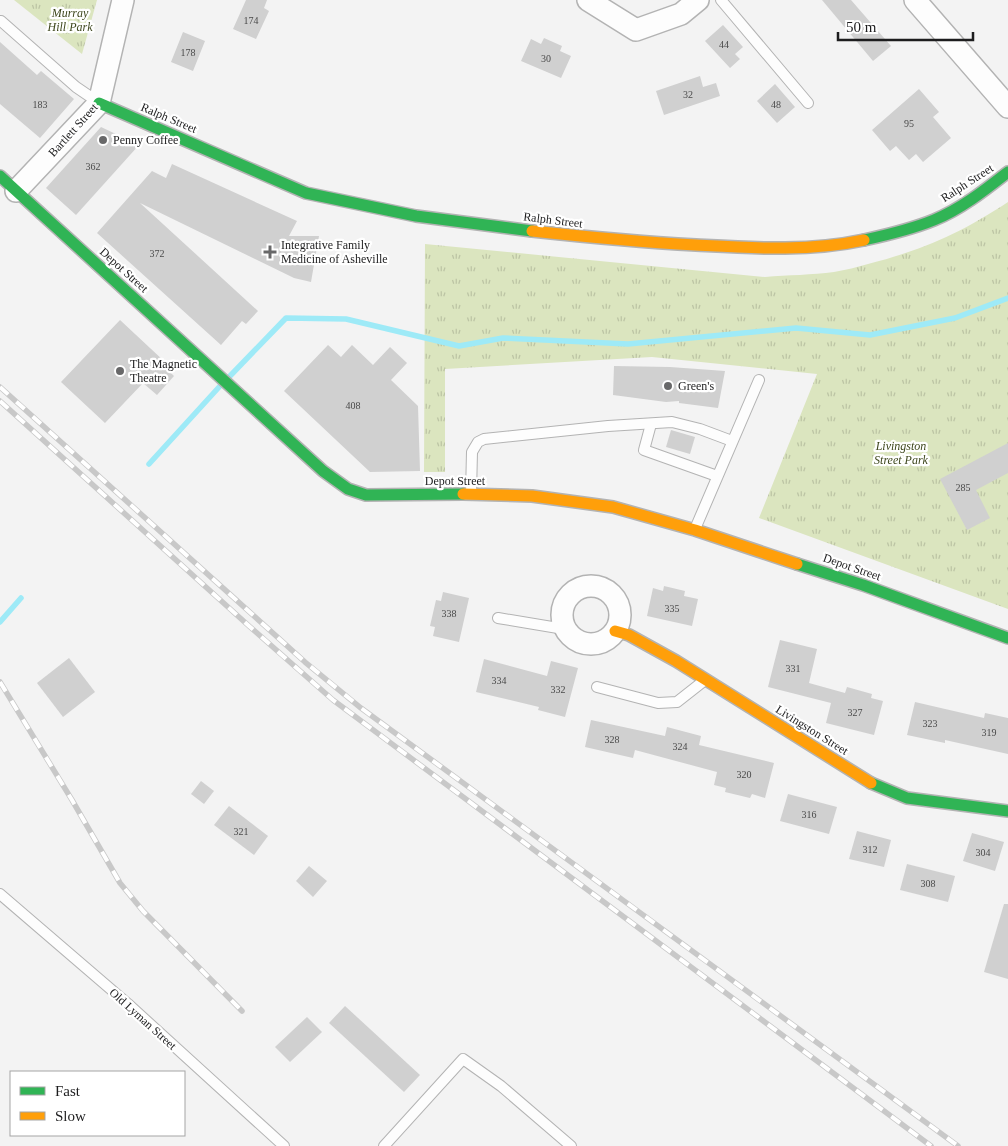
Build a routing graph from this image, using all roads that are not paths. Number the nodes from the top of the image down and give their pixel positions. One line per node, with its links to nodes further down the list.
1 (123, 0): 7 (street, Bartlett Street)
2 (588, 0): 3 (street)
3 (698, 0)
4 (721, 0): 8 (lane)
5 (915, 0): 9 (street)
6 (1, 21): 7 (lane)
7 (99, 103): 10 (street, Ralph Street); 12 (street, Bartlett Street)
8 (808, 103)
9 (1008, 107)
10 (1008, 172)
11 (0, 176): 12 (street, Depot Street)
12 (16, 191): 17 (street, Depot Street)
13 (759, 380): 15 (lane)
14 (651, 424): 15 (lane); 16 (lane); 17 (lane)
15 (732, 442): 16 (lane)
16 (717, 476): 18 (lane)
17 (471, 494): 18 (street, Depot Street)
18 (695, 530): 22 (street, Depot Street)
19 (498, 618): 20 (lane)
20 (564, 630): 21 (street); 21 (street)
21 (615, 631): 23 (street, Livingston Street)
22 (1008, 638)
23 (706, 680): 24 (lane); 25 (street, Livingston Street)
24 (596, 687)
25 (1008, 811)
26 (0, 894): 27 (lane, Old Lyman Street)
27 (284, 1146)
28 (384, 1146): 29 (lane)
29 (571, 1146)

